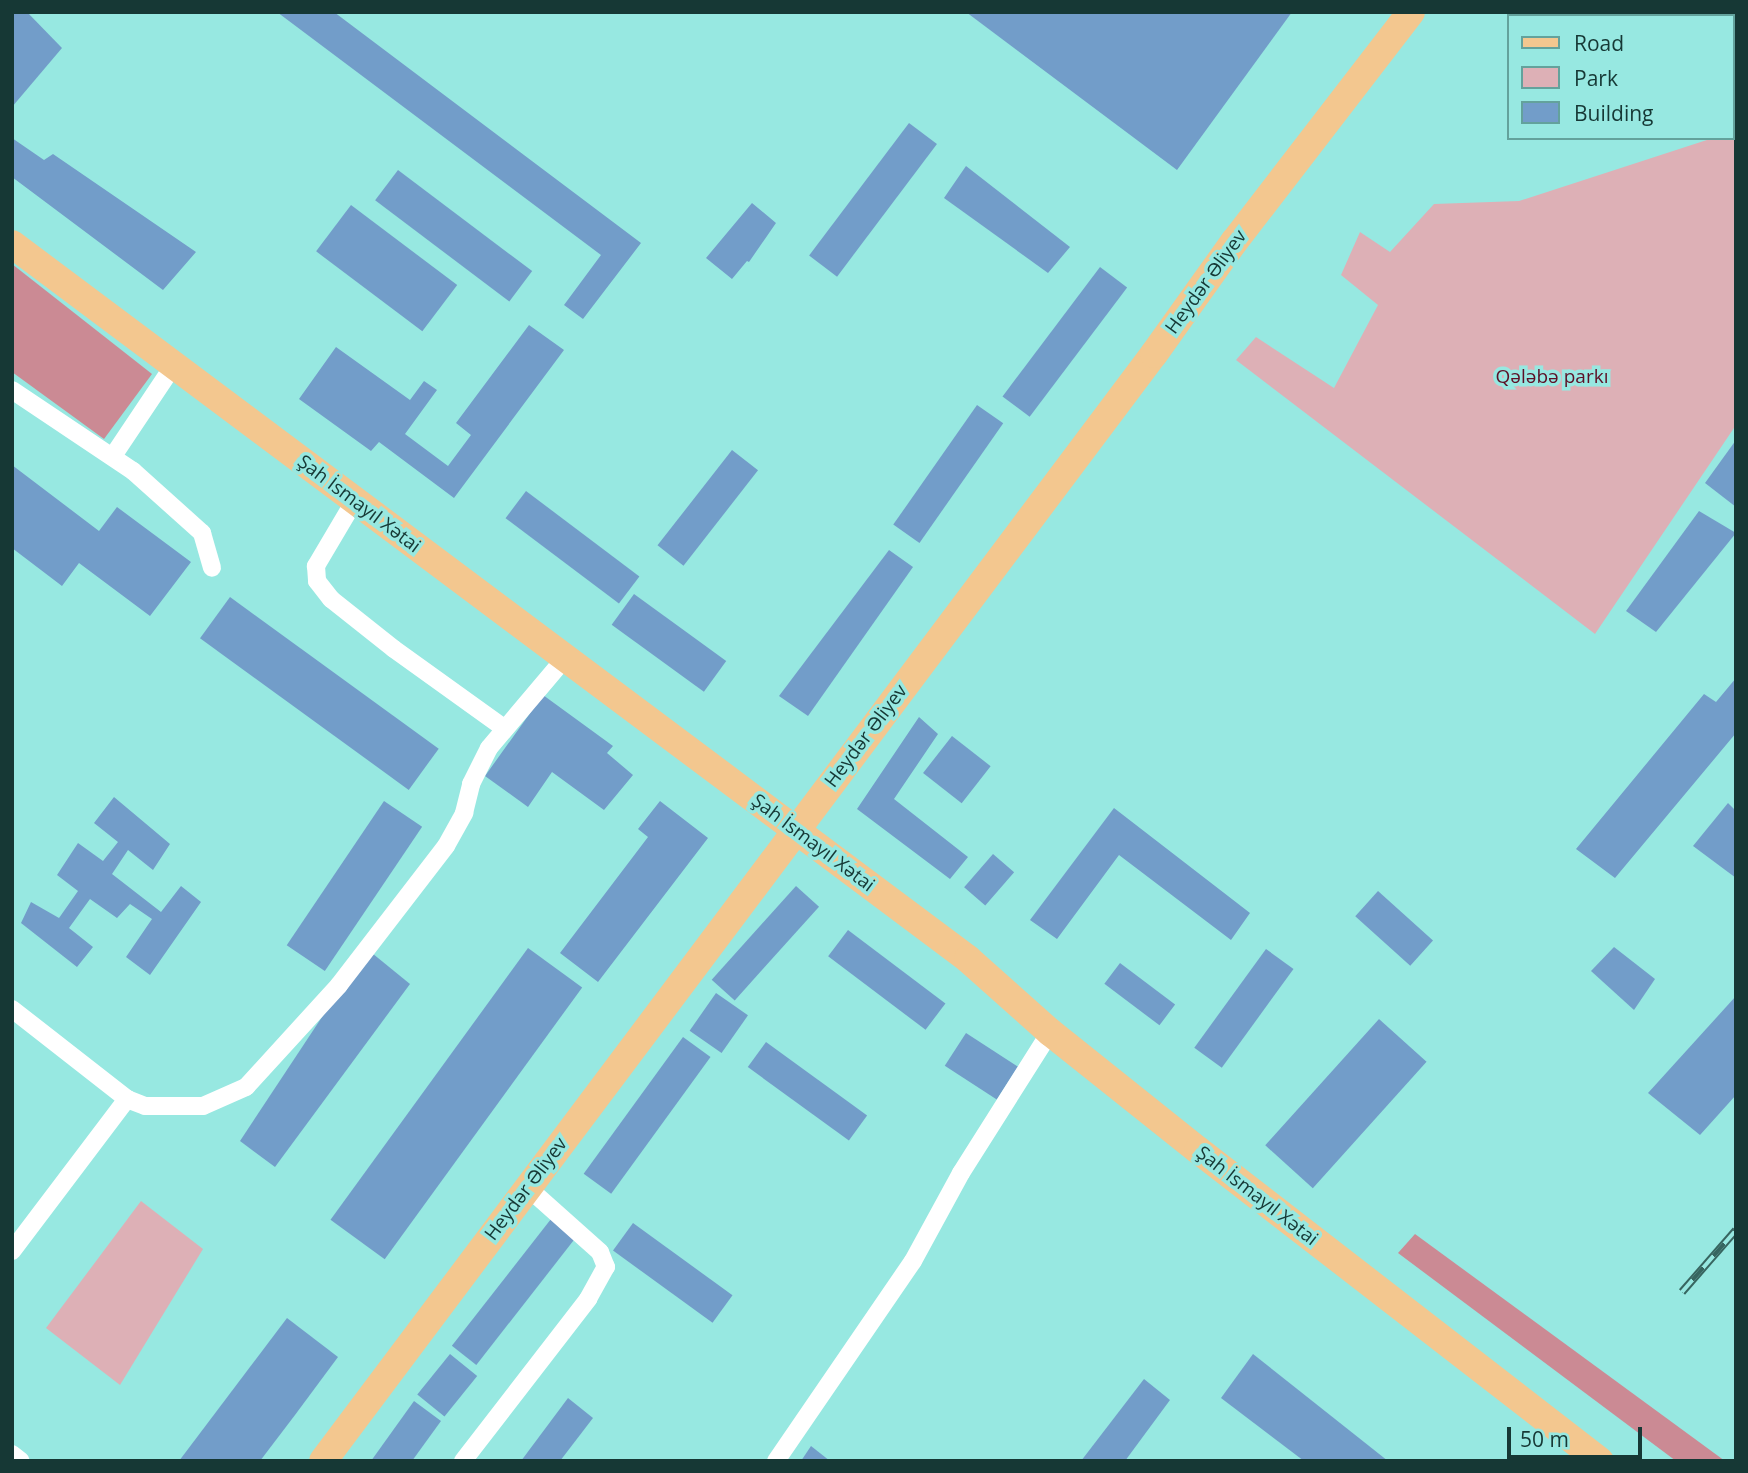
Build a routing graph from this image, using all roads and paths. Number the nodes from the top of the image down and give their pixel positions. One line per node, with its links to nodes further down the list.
1 (1411, 12): 10 (main road, Heydər Əliyev)
2 (12, 244): 3 (main road, Şah İsmayıl Xətai)
3 (174, 365): 5 (street); 6 (main road, Şah İsmayıl Xətai)
4 (12, 390): 5 (street)
5 (113, 456): 7 (street)
6 (355, 500): 8 (main road, Şah İsmayıl Xətai); 9 (street)
7 (212, 568)
8 (565, 658): 9 (street); 10 (main road, Şah İsmayıl Xətai)
9 (505, 728): 13 (street)
10 (795, 830): 12 (main road, Şah İsmayıl Xətai); 14 (main road, Heydər Əliyev)
11 (12, 1009): 13 (street)
12 (1050, 1032): 20 (street); 21 (main road, Şah İsmayıl Xətai)
13 (127, 1099): 15 (street)
14 (527, 1187): 18 (main road, Heydər Əliyev); 19 (street)
15 (12, 1251)
16 (12, 1454): 17 (street)
17 (21, 1461)
18 (323, 1461)
19 (463, 1461)
20 (776, 1461)
21 (1600, 1461)

